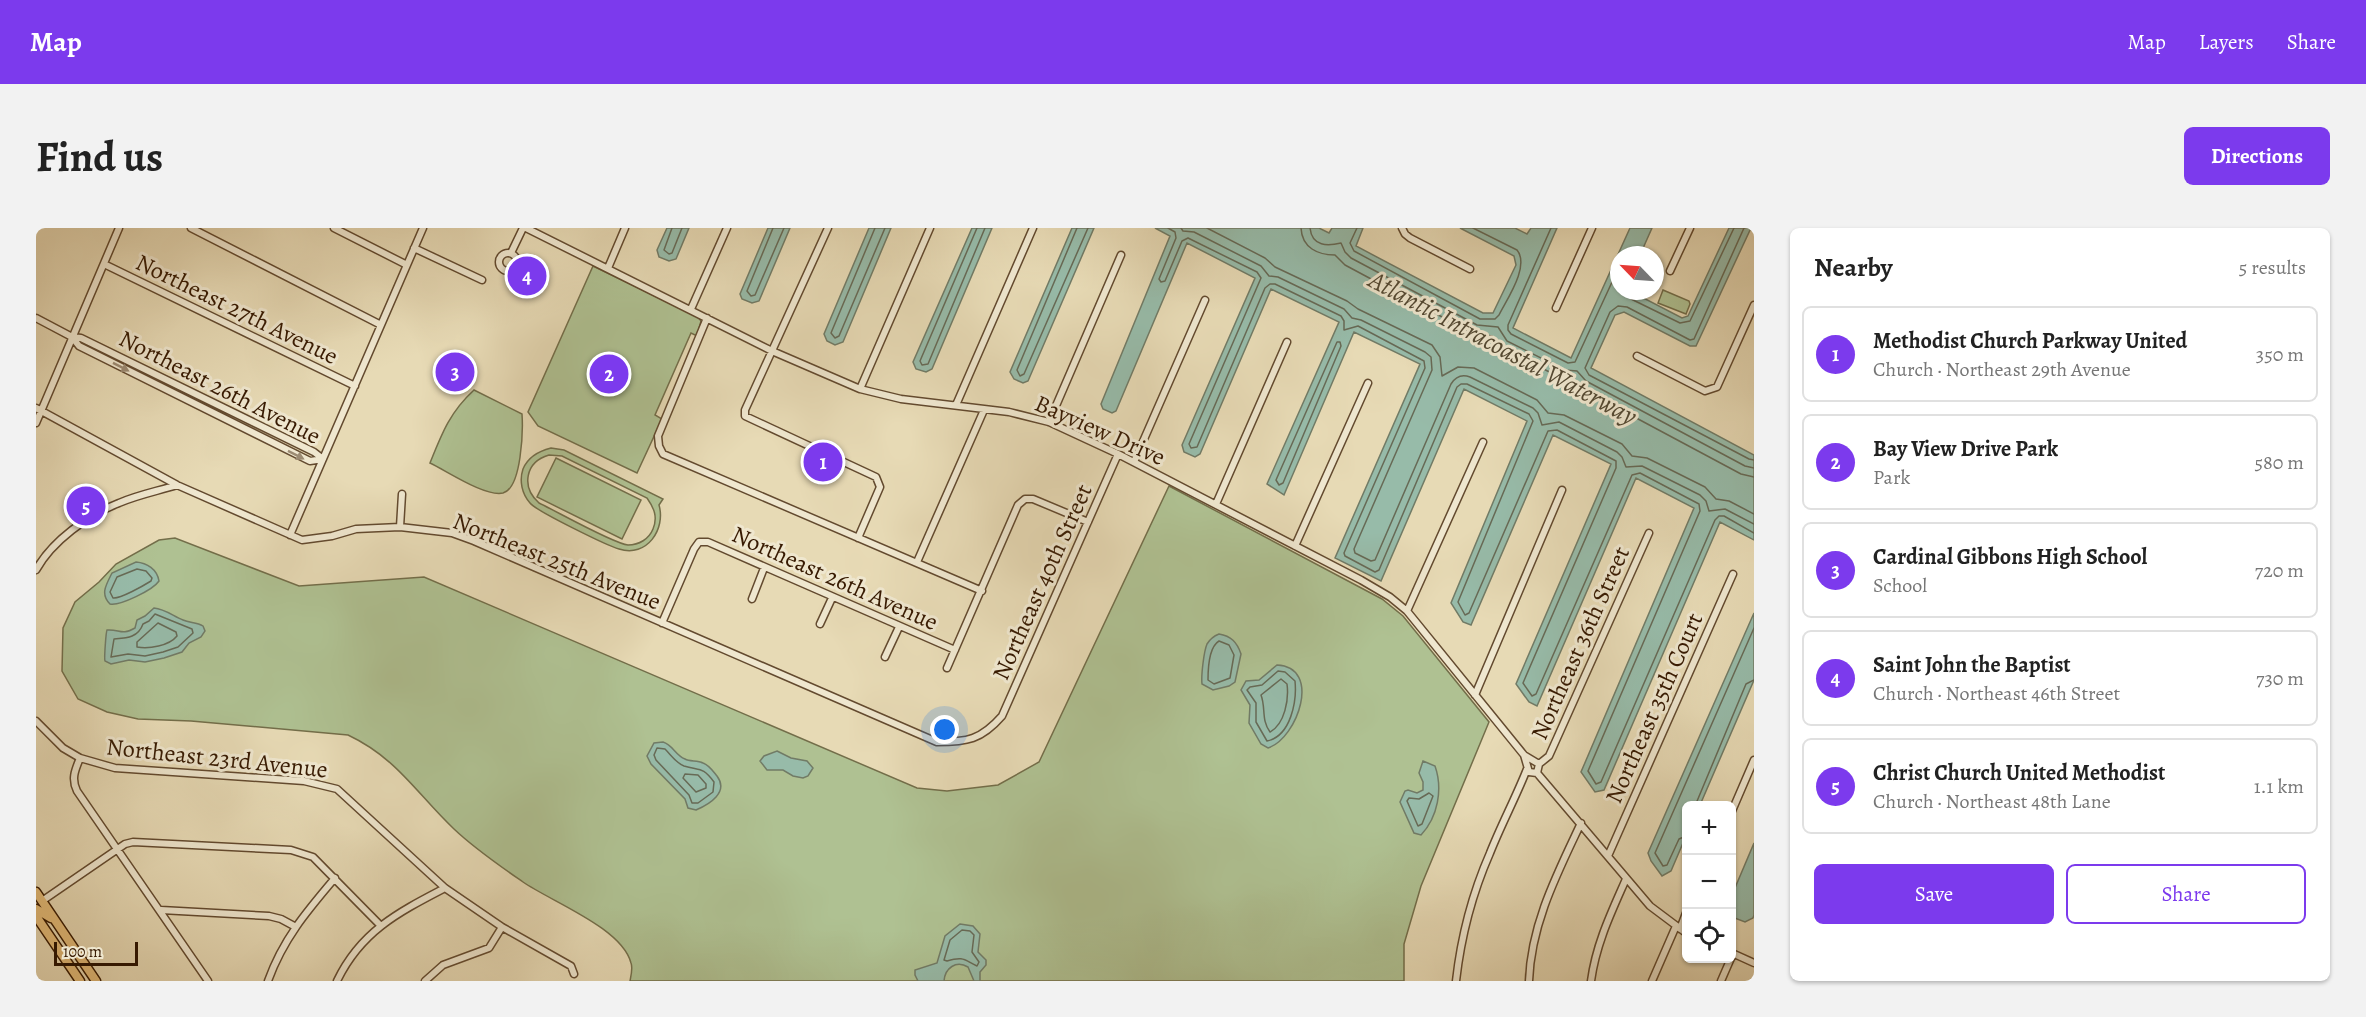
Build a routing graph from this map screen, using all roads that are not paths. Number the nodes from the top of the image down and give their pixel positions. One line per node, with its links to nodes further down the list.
1 (119, 228): 17 (street)
2 (190, 228): 29 (street)
3 (334, 228): 18 (street)
4 (423, 228): 14 (street)
5 (524, 228): 15 (street); 19 (street, Bayview Drive)
6 (625, 228): 19 (street)
7 (727, 228): 26 (street)
8 (828, 228): 34 (street)
9 (930, 228): 38 (street)
10 (1033, 228): 40 (street)
11 (1402, 228): 20 (street)
12 (1592, 228): 25 (street)
13 (1690, 228): 21 (street)
14 (414, 248): 18 (street); 22 (street)
15 (512, 253)
16 (1121, 255): 44 (street)
17 (104, 264): 30 (street); 37 (street, Northeast 27th Avenue)
18 (407, 265): 29 (street)
19 (608, 268): 26 (street, Bayview Drive)
20 (1470, 269)
21 (1670, 272)
22 (482, 280)
23 (1205, 300): 49 (street)
24 (1754, 305): 35 (street)
25 (1556, 308)
26 (691, 309): 28 (street, Bayview Drive)
27 (36, 318): 30 (street, Northeast 26th Avenue)
28 (707, 318): 34 (street, Bayview Drive); 58 (street)
29 (381, 325): 37 (street)
30 (72, 337): 32 (street, Northeast 26th Avenue); 33 (street, Northeast 26th Avenue); 42 (street)
31 (1287, 342): 53 (street)
32 (92, 344): 33 (street); 39 (street, Northeast 26th Avenue)
33 (88, 351): 41 (street, Northeast 26th Avenue, one-way to 41)
34 (772, 351): 38 (street, Bayview Drive); 58 (street)
35 (1637, 356)
36 (1368, 382): 59 (street)
37 (355, 386): 48 (street)
38 (860, 389): 40 (street, Bayview Drive)
39 (203, 397): 41 (street); 48 (street, Northeast 26th Avenue)
40 (956, 405): 43 (street, Bayview Drive)
41 (198, 406): 48 (street, Northeast 26th Avenue, one-way to 48)
42 (39, 409): 45 (street); 50 (street, Northeast 25th Avenue)
43 (984, 410): 44 (street, Bayview Drive); 62 (street)
44 (1049, 422): 47 (street, Bayview Drive)
45 (36, 423)
46 (1483, 441): 69 (street)
47 (1118, 453): 49 (street, Bayview Drive); 54 (street, Northeast 40th Street)
48 (323, 459): 57 (street)
49 (1134, 462): 53 (street, Bayview Drive)
50 (177, 485): 57 (street, Northeast 25th Avenue); 61 (street)
51 (1562, 490): 76 (street)
52 (402, 494): 55 (street)
53 (1216, 504): 59 (street, Bayview Drive)
54 (1088, 522): 66 (street); 78 (street, Northeast 40th Street)
55 (400, 527): 57 (street, Northeast 25th Avenue); 70 (street, Northeast 25th Avenue)
56 (1649, 533): 81 (street, Northeast 36th Street)
57 (290, 536)
58 (858, 538): 62 (street)
59 (1295, 546): 69 (street, Bayview Drive)
60 (36, 554): 61 (street)
61 (42, 559): 64 (street)
62 (916, 562): 66 (street)
63 (764, 568): 67 (street, Northeast 26th Avenue); 68 (street); 70 (street, Northeast 26th Avenue)
64 (36, 570)
65 (1733, 574): 85 (street, Northeast 35th Court)
66 (982, 591): 73 (street)
67 (832, 598): 71 (street); 72 (street, Northeast 26th Avenue)
68 (752, 599)
69 (1407, 611): 76 (street, Bayview Drive)
70 (662, 623): 78 (street, Northeast 25th Avenue)
71 (820, 624)
72 (899, 627): 73 (street, Northeast 26th Avenue); 74 (street)
73 (955, 650): 75 (street)
74 (885, 657)
75 (947, 668)
76 (1475, 695): 81 (street, Bayview Drive)
77 (36, 721): 79 (street, Northeast 23rd Avenue)
78 (996, 724)
79 (80, 758): 84 (street); 88 (street, Northeast 23rd Avenue)
80 (1754, 760): 82 (street)
81 (1532, 768): 83 (street, Bayview Drive); 111 (street, Northeast 36th Street)
82 (1736, 801)
83 (1581, 823): 85 (street, Bayview Drive); 112 (street)
84 (117, 849): 86 (street); 90 (street); 92 (street)
85 (1608, 856): 87 (street, Bayview Drive)
86 (335, 878): 96 (street); 97 (street)
87 (1626, 879): 99 (street, Bayview Drive); 113 (street)
88 (445, 888): 97 (street); 98 (street, Northeast 23rd Avenue)
89 (36, 892): 90 (main road)
90 (39, 900): 95 (main road)
91 (36, 909): 95 (main road)
92 (161, 910): 96 (street); 107 (street)
93 (36, 916): 105 (main road)
94 (1682, 920): 99 (street)
95 (56, 922): 106 (main road)
96 (294, 926): 108 (street)
97 (380, 926): 109 (street)
98 (502, 927): 104 (street, Northeast 23rd Avenue); 110 (street)
99 (1678, 928): 100 (street, Bayview Drive); 114 (street)
100 (1682, 930)
101 (1736, 957): 103 (street)
102 (1729, 963): 115 (street)
103 (1754, 963)
104 (574, 974)
105 (80, 981)
106 (96, 981)
107 (208, 981)
108 (268, 981)
109 (337, 981)
110 (425, 981)
111 (1456, 981)
112 (1529, 981)
113 (1591, 981)
114 (1652, 981)
115 (1721, 981)

